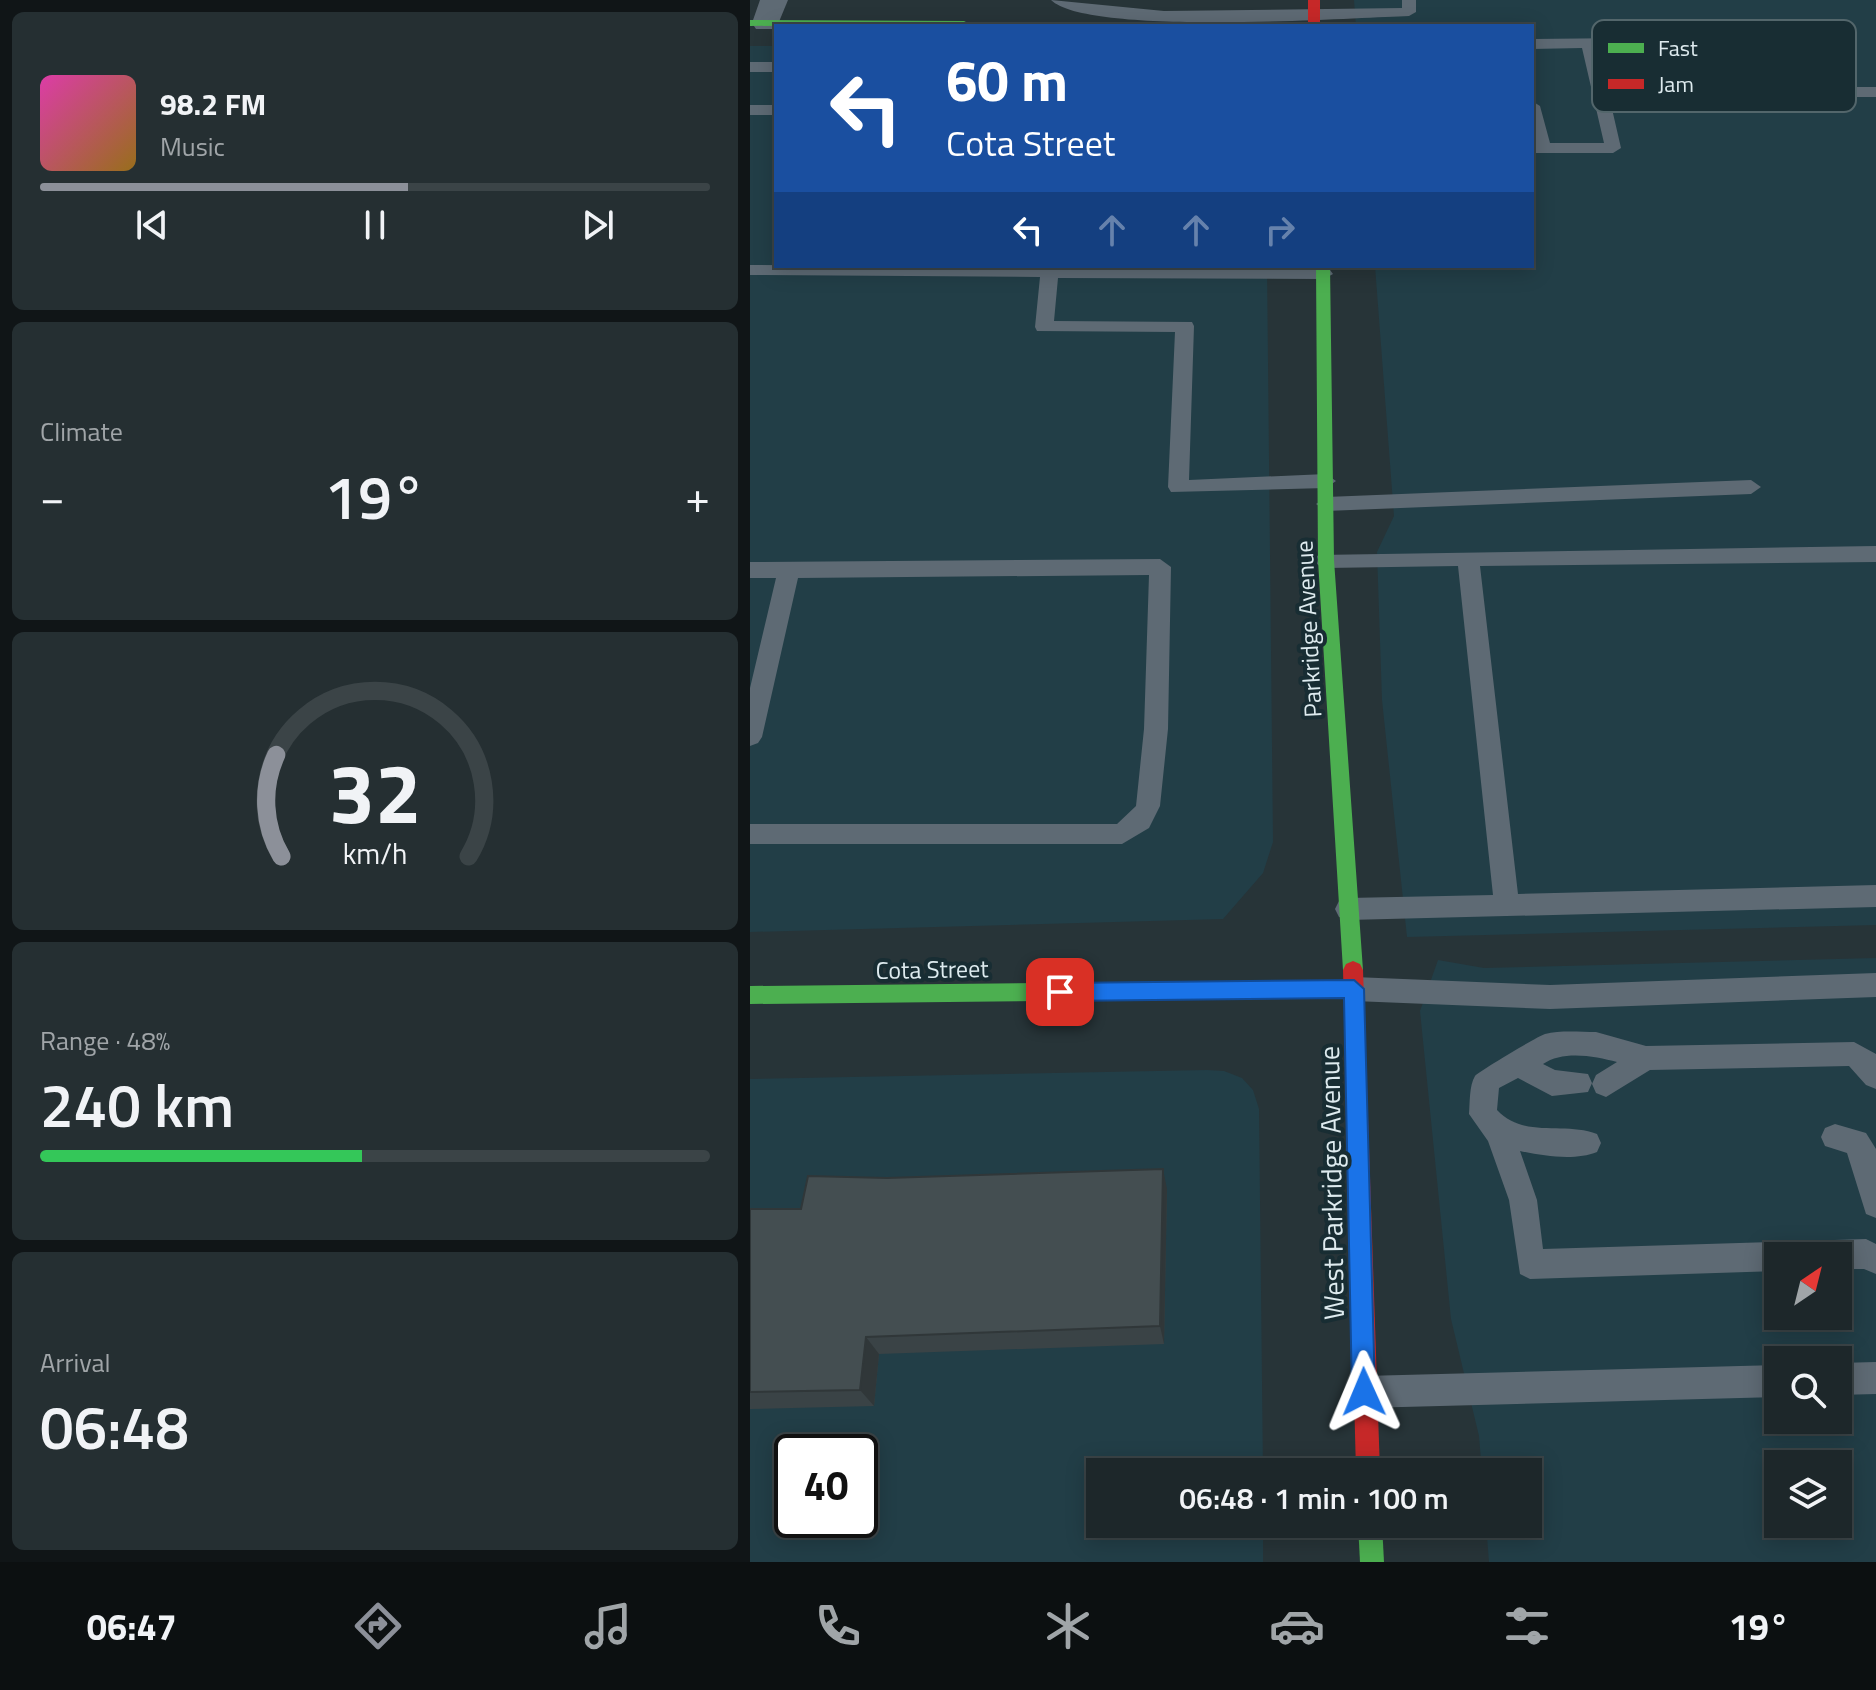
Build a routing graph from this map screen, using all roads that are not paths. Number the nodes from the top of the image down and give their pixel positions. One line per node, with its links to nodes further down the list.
1 (1058, 0): 3 (lane)
2 (1409, 0): 3 (lane)
3 (1314, 13)
4 (763, 15): 5 (street)
5 (964, 24)
6 (1534, 44): 7 (lane)
7 (1589, 44): 8 (lane); 9 (lane)
8 (1592, 44)
9 (1592, 57)
10 (750, 67): 11 (lane)
11 (774, 67)
12 (750, 110): 13 (lane)
13 (774, 110)
14 (1605, 112): 16 (lane)
15 (1534, 123): 16 (lane)
16 (1537, 148)
17 (774, 259): 21 (lane)
18 (750, 270): 21 (lane)
19 (1158, 270): 20 (lane); 22 (lane)
20 (1324, 270): 23 (street, Parkridge Avenue)
21 (770, 271): 22 (lane)
22 (1049, 273): 23 (lane)
23 (1326, 481): 25 (street, Parkridge Avenue)
24 (1751, 487): 25 (lane)
25 (1326, 504): 28 (street, Parkridge Avenue)
26 (1876, 554): 27 (lane)
27 (1468, 558): 28 (lane); 34 (lane)
28 (1326, 560): 35 (street, Parkridge Avenue)
29 (750, 570): 30 (lane)
30 (789, 570): 31 (lane); 32 (lane)
31 (750, 737)
32 (750, 834)
33 (1876, 896): 34 (lane)
34 (1507, 905): 35 (lane)
35 (1348, 909): 37 (street, Parkridge Avenue)
36 (1876, 985): 37 (lane)
37 (1354, 989): 38 (street, Cota Street); 54 (street, West Parkridge Avenue)
38 (750, 995)
39 (1646, 1058): 40 (lane); 41 (lane); 43 (lane)
40 (1520, 1065): 42 (lane); 44 (lane)
41 (1876, 1076)
42 (1578, 1083)
43 (1606, 1084)
44 (1500, 1133): 46 (lane); 49 (lane)
45 (1835, 1137): 47 (lane)
46 (1587, 1143)
47 (1876, 1204)
48 (1852, 1254): 50 (lane)
49 (1764, 1256)
50 (1876, 1259)
51 (1876, 1378): 52 (lane)
52 (1852, 1379)
53 (1764, 1381): 54 (lane)
54 (1364, 1392): 55 (street, West Parkridge Avenue)
55 (1367, 1458)
56 (1371, 1538): 57 (street)
57 (1372, 1562)

